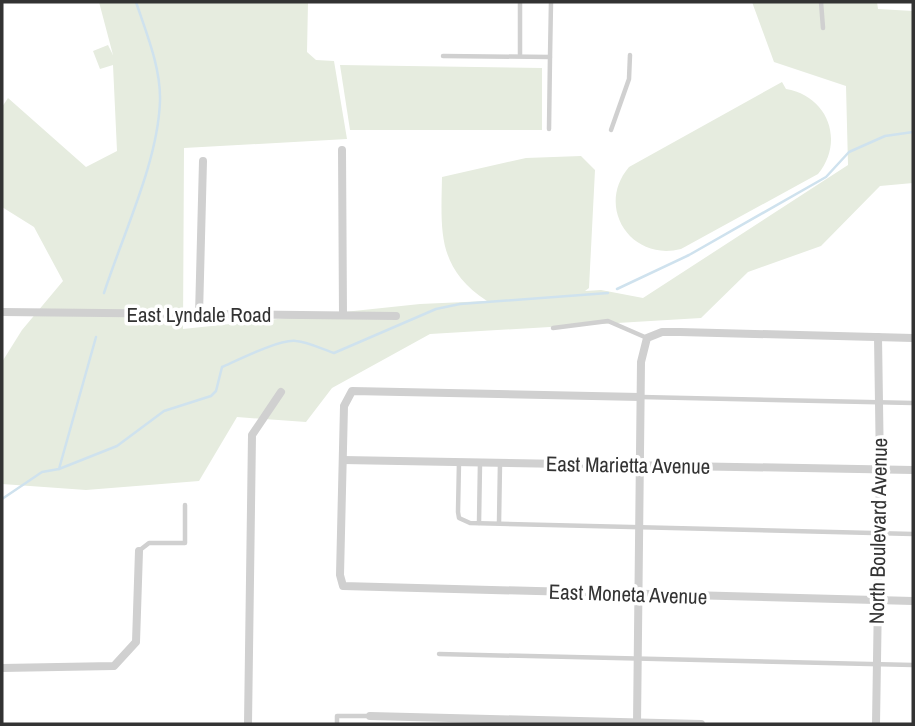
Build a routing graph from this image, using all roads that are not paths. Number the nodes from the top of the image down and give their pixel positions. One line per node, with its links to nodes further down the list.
1 (520, 2): 7 (lane)
2 (551, 2): 8 (lane)
3 (821, 2): 4 (lane)
4 (823, 28)
5 (630, 55): 10 (lane)
6 (443, 56): 7 (lane)
7 (520, 57): 8 (lane)
8 (550, 57): 9 (lane)
9 (549, 129)
10 (611, 130)
11 (342, 150): 15 (street)
12 (203, 161): 14 (street)
13 (2, 312): 14 (street, East Lyndale Road)
14 (199, 315): 15 (street, East Lyndale Road)
15 (343, 315): 16 (street, East Lyndale Road)
16 (396, 316)
17 (553, 328): 19 (lane)
18 (878, 337): 19 (street); 20 (street); 23 (street, North Boulevard Avenue)
19 (648, 338): 22 (street)
20 (913, 338)
21 (281, 392): 50 (street)
22 (640, 397): 23 (lane); 25 (street); 29 (street)
23 (880, 402): 24 (lane); 30 (street, North Boulevard Avenue)
24 (913, 403)
25 (343, 460): 26 (street, East Marietta Avenue); 39 (street, East Moneta Avenue)
26 (459, 462): 27 (street, East Marietta Avenue); 33 (lane)
27 (480, 463): 28 (street, East Marietta Avenue); 33 (lane)
28 (500, 463): 29 (street, East Marietta Avenue); 34 (lane)
29 (640, 466): 30 (street, East Marietta Avenue); 35 (street)
30 (880, 469): 31 (street, East Marietta Avenue); 36 (street, North Boulevard Avenue)
31 (913, 470)
32 (185, 505): 38 (lane)
33 (479, 523): 34 (lane)
34 (499, 523): 35 (lane)
35 (639, 527): 36 (lane); 39 (street)
36 (878, 534): 37 (lane); 40 (street, North Boulevard Avenue)
37 (913, 534)
38 (139, 551): 46 (street)
39 (638, 594): 40 (street, East Moneta Avenue); 43 (street)
40 (877, 601): 41 (street, East Moneta Avenue); 44 (street, North Boulevard Avenue)
41 (913, 601)
42 (439, 654): 43 (lane)
43 (638, 658): 44 (lane); 49 (street)
44 (876, 664): 45 (lane); 53 (street, North Boulevard Avenue)
45 (913, 665)
46 (2, 668)
47 (370, 716): 48 (street); 51 (lane)
48 (414, 721): 49 (street)
49 (638, 723): 52 (street)
50 (248, 724)
51 (337, 724)
52 (701, 724)
53 (876, 724)

